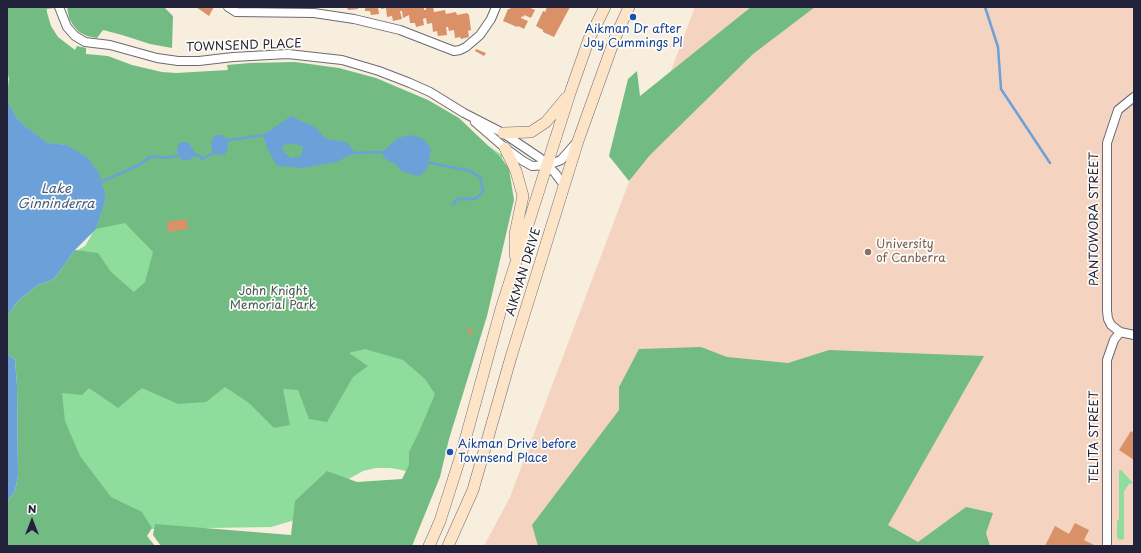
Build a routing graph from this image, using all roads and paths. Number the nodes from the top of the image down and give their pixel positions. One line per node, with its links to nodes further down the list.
1 (59, 7): 8 (street, TOWNSEND PLACE)
2 (228, 7): 3 (street)
3 (496, 7)
4 (605, 7): 6 (main road, AIKMAN DRIVE)
5 (629, 7): 10 (main road, AIKMAN DRIVE)
6 (570, 93): 9 (main road); 12 (main road, AIKMAN DRIVE)
7 (1134, 97): 15 (street, PANTOWORA STREET)
8 (464, 113): 9 (street, TOWNSEND PLACE); 11 (street, TOWNSEND PLACE)
9 (503, 133): 12 (street, TOWNSEND PLACE)
10 (578, 141): 12 (street); 13 (main road, AIKMAN DRIVE)
11 (505, 148): 12 (street, TOWNSEND PLACE); 14 (main road)
12 (548, 165): 13 (street, TOWNSEND PLACE); 14 (main road, AIKMAN DRIVE)
13 (564, 185): 18 (main road, AIKMAN DRIVE)
14 (515, 268): 17 (main road, AIKMAN DRIVE)
15 (1120, 332): 16 (street); 19 (street, TELITA STREET)
16 (1134, 335)
17 (429, 546)
18 (448, 546)
19 (1107, 546)

